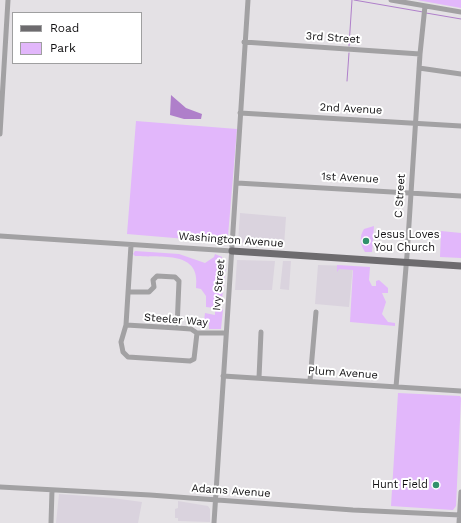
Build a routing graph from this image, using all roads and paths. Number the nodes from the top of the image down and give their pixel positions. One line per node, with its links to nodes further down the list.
1 (8, 0): 13 (street)
2 (248, 0): 6 (street, Ivy Street)
3 (391, 0): 4 (street)
4 (425, 6): 5 (street); 7 (street, C Street)
5 (461, 12)
6 (244, 42): 7 (street, 3rd Street); 10 (street, Ivy Street)
7 (420, 54): 8 (street, C Street)
8 (419, 68): 9 (street); 11 (street, C Street)
9 (461, 74)
10 (240, 113): 11 (street, 2nd Avenue); 14 (street, Ivy Street)
11 (416, 123): 12 (street, 2nd Avenue); 15 (street, C Street)
12 (461, 126)
13 (0, 134)
14 (237, 183): 15 (street, 1st Avenue); 19 (street, Ivy Street)
15 (411, 192): 16 (street, 1st Avenue); 20 (street, C Street)
16 (461, 196)
17 (0, 236): 18 (street, Washington Avenue)
18 (131, 245): 19 (street, Washington Avenue); 22 (street)
19 (232, 251): 20 (main road, Washington Avenue); 28 (street, Ivy Street)
20 (406, 262): 21 (main road, Washington Avenue); 32 (street, C Street)
21 (461, 266)
22 (128, 292): 24 (street); 25 (street)
23 (316, 312): 31 (street)
24 (126, 326): 25 (street, Steeler Way); 27 (street)
25 (177, 328): 27 (street, Steeler Way)
26 (261, 332): 30 (street)
27 (197, 333): 28 (street, Steeler Way)
28 (225, 333): 29 (street, Ivy Street)
29 (223, 376): 30 (street, Plum Avenue); 37 (street, Ivy Street)
30 (259, 378): 31 (street, Plum Avenue)
31 (310, 381): 32 (street, Plum Avenue)
32 (396, 387): 33 (street, Plum Avenue)
33 (461, 391)
34 (0, 487): 35 (street, Adams Avenue)
35 (52, 490): 37 (street, Adams Avenue); 39 (street)
36 (461, 492): 38 (street)
37 (216, 500): 38 (street, Adams Avenue); 40 (street, Ivy Street)
38 (460, 515): 41 (street)
39 (51, 523)
40 (214, 523)
41 (459, 523)

